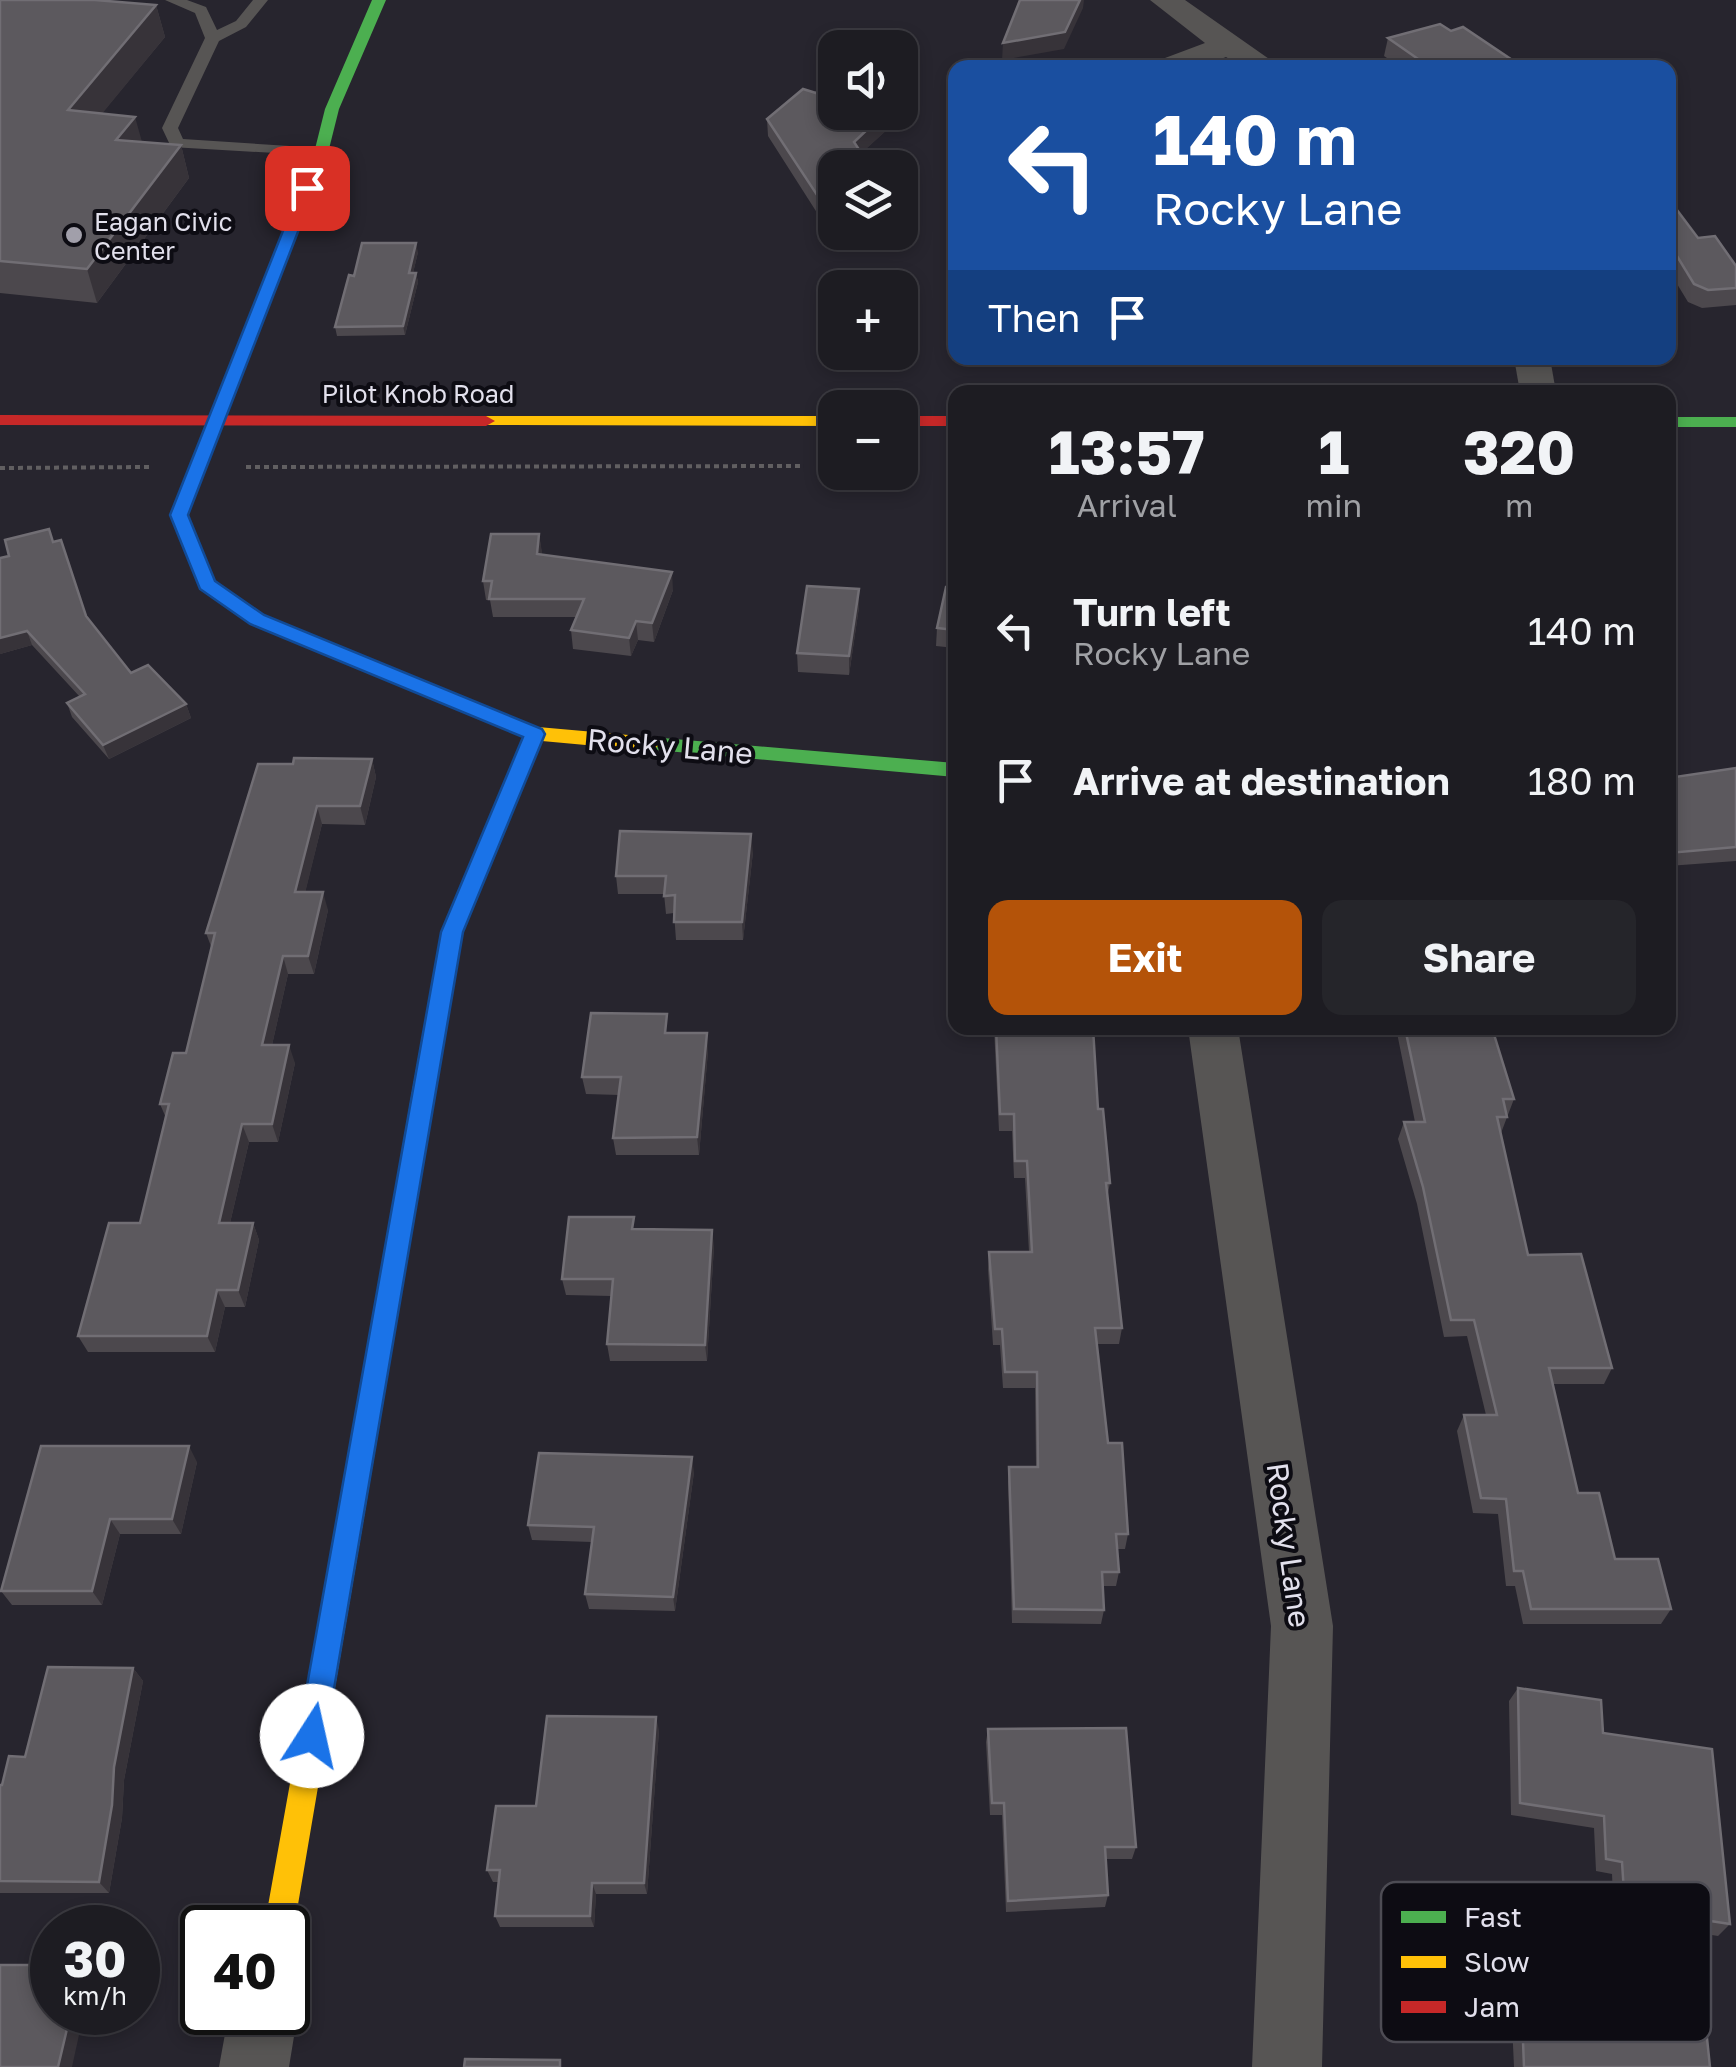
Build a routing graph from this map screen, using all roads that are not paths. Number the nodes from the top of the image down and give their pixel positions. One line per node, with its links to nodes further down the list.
1 (172, 0): 5 (lane)
2 (261, 0): 5 (lane)
3 (380, 0): 9 (street, Rocky Lane)
4 (1165, 0): 6 (street)
5 (213, 38): 9 (lane)
6 (1228, 45): 7 (street); 8 (street)
7 (1189, 60)
8 (1253, 60)
9 (321, 153): 11 (street, Rocky Lane)
10 (0, 420): 11 (street, Pilot Knob Road)
11 (217, 420): 12 (street, Pilot Knob Road); 17 (street, Rocky Lane)
12 (818, 421)
13 (918, 421): 14 (street)
14 (948, 421)
15 (1676, 422): 16 (street)
16 (1736, 422)
17 (534, 734): 18 (street, Rocky Lane); 20 (street)
18 (948, 769)
19 (1213, 1035): 23 (street, Rocky Lane)
20 (283, 1905)
21 (260, 2035): 22 (street)
22 (254, 2067)
23 (1287, 2067)

